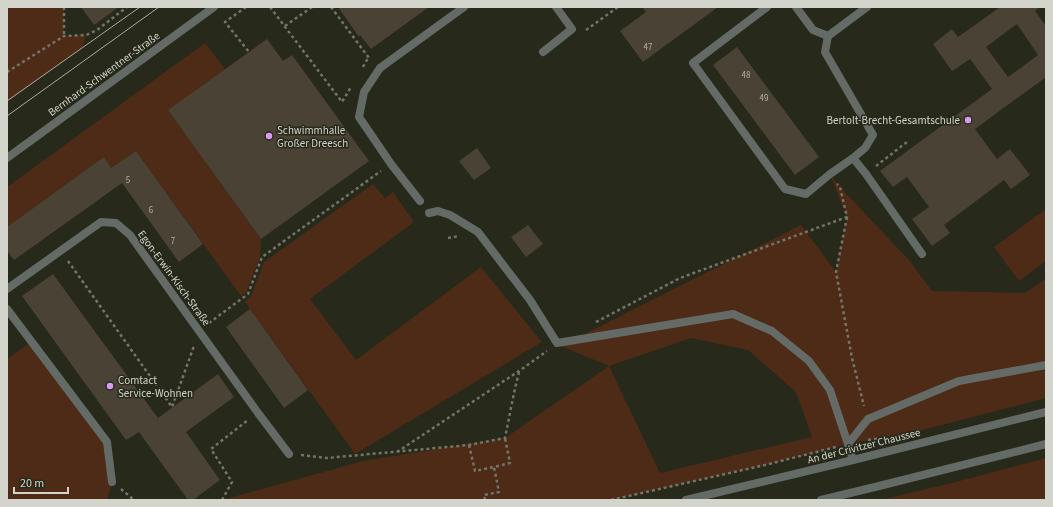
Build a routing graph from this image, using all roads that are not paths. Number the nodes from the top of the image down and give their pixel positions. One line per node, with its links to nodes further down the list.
1 (214, 7): 9 (street, Bernhard-Schwentner-Straße)
2 (464, 7): 11 (street)
3 (556, 7): 8 (street)
4 (768, 7): 10 (street)
5 (796, 7): 7 (street)
6 (867, 7): 7 (street)
7 (828, 36): 10 (street)
8 (543, 52)
9 (7, 158)
10 (853, 158): 13 (street)
11 (420, 201)
12 (429, 214): 18 (street)
13 (922, 254)
14 (7, 289): 20 (street, Egon-Erwin-Kisch-Straße)
15 (7, 310): 22 (street)
16 (1046, 365): 18 (street)
17 (1046, 412): 21 (street, An der Crivitzer Chaussee)
18 (848, 444): 21 (street)
19 (1046, 444): 24 (street)
20 (289, 454)
21 (852, 460): 23 (street, An der Crivitzer Chaussee)
22 (112, 482)
23 (686, 500)
24 (821, 500)

